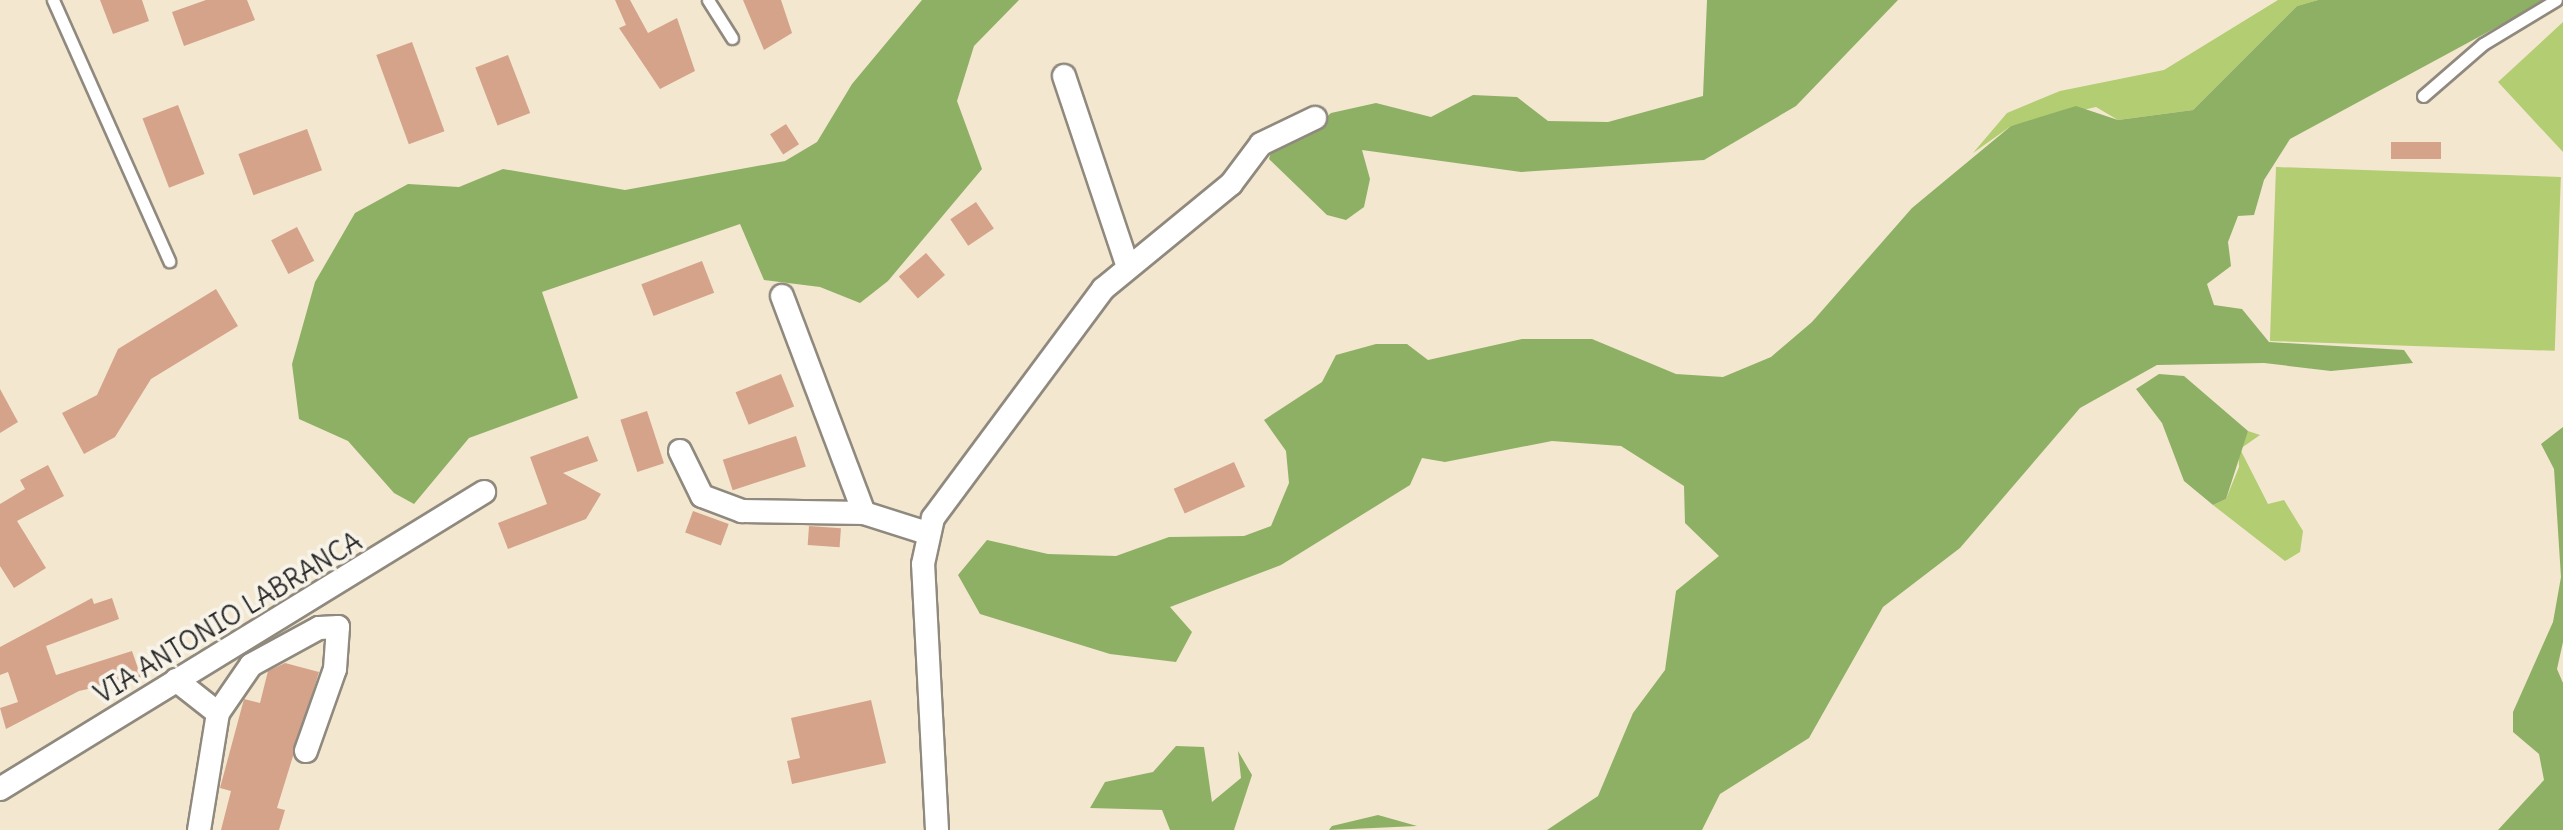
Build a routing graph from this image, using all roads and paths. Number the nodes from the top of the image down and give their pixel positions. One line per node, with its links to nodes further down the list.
1 (53, 0): 8 (lane)
2 (708, 0): 4 (lane)
3 (2556, 0): 6 (lane)
4 (732, 38)
5 (1064, 76): 9 (street)
6 (2423, 96)
7 (1315, 118): 9 (street)
8 (169, 261)
9 (1128, 267): 14 (street)
10 (782, 296): 13 (street)
11 (680, 451): 13 (street)
12 (484, 492): 15 (street, VIA ANTONIO LABRANCA)
13 (864, 513): 14 (street)
14 (927, 533): 20 (street)
15 (176, 680): 16 (street); 18 (street, VIA ANTONIO LABRANCA)
16 (218, 713): 17 (street); 19 (street)
17 (306, 751)
18 (0, 789)
19 (199, 830)
20 (937, 830)

